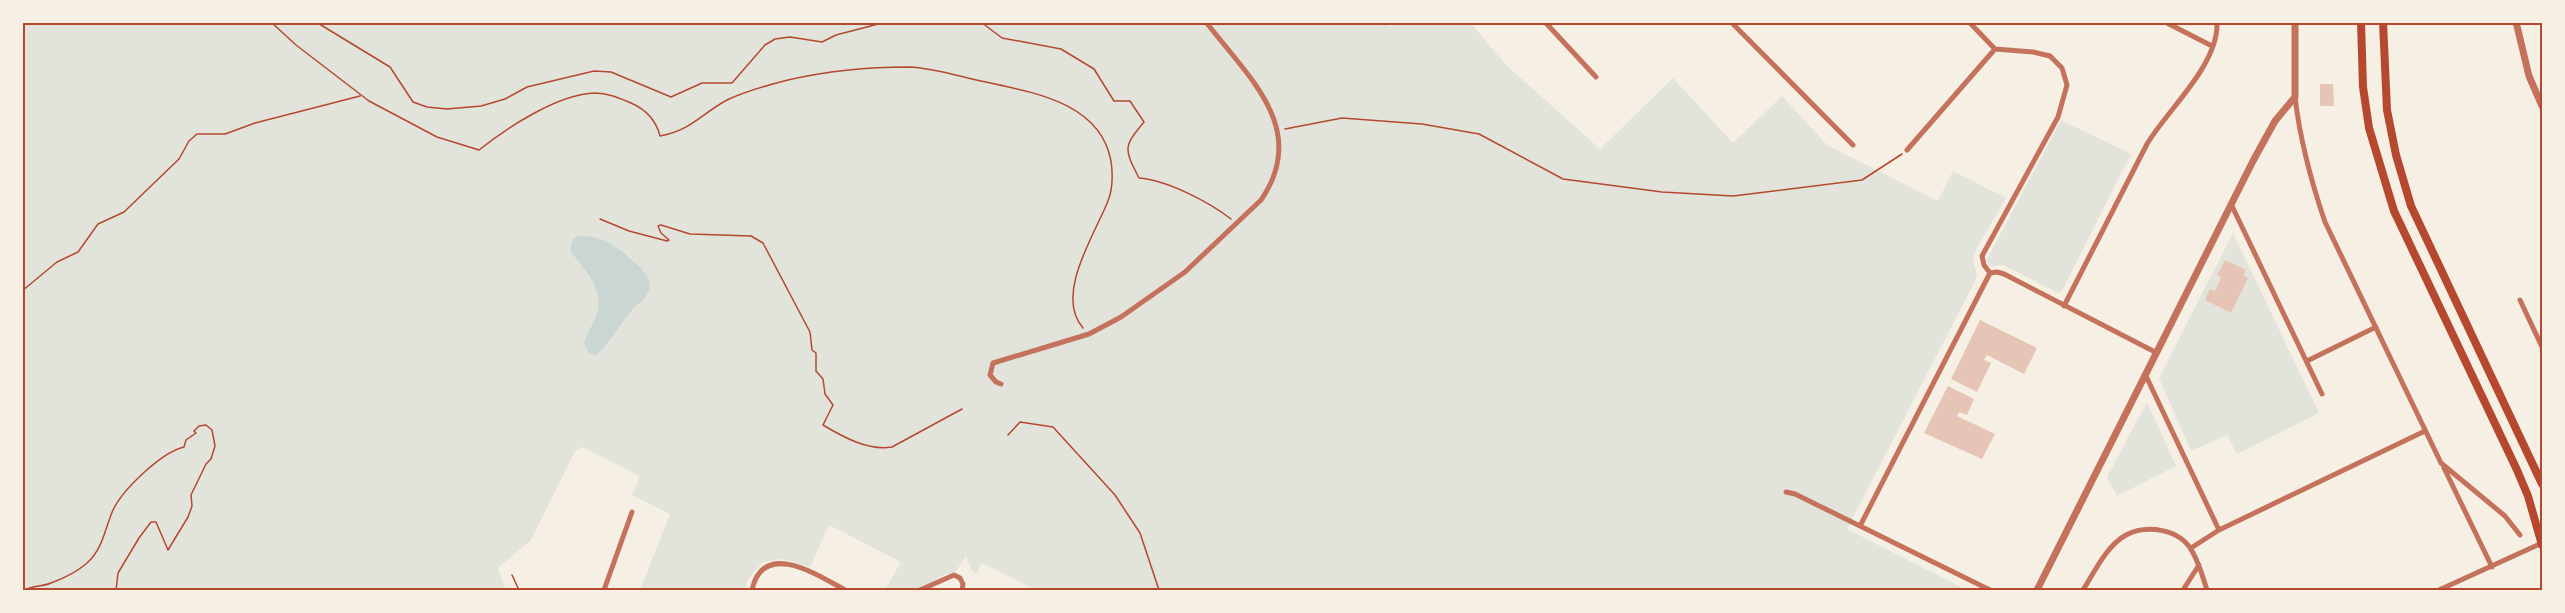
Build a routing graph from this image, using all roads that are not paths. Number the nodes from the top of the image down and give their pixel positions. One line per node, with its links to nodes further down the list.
1 (1206, 22): 27 (street)
2 (1731, 22): 16 (street)
3 (1969, 22): 12 (street)
4 (2165, 22): 11 (street)
5 (2217, 22): 11 (street)
6 (2295, 22): 14 (street)
7 (2361, 22): 37 (main road)
8 (2383, 22): 31 (main road)
9 (2516, 22): 15 (street)
10 (1547, 23): 13 (street)
11 (2212, 46): 21 (street)
12 (1995, 49): 17 (street); 19 (street)
13 (1596, 76)
14 (2295, 97): 18 (street); 22 (street)
15 (2542, 106)
16 (1852, 145)
17 (1907, 150)
18 (2232, 206): 24 (street); 25 (street)
19 (1990, 273): 21 (street); 34 (street)
20 (2520, 300): 23 (street)
21 (2064, 306): 24 (street)
22 (2376, 327): 25 (street); 29 (street)
23 (2542, 347)
24 (2158, 353): 26 (street)
25 (2307, 361): 28 (street)
26 (2146, 376): 35 (street); 47 (street)
27 (1001, 384)
28 (2322, 394)
29 (2425, 431): 30 (street); 35 (street)
30 (2441, 463): 36 (street); 40 (street)
31 (2542, 484)
32 (1786, 492): 34 (street)
33 (632, 512): 41 (street)
34 (1860, 526): 46 (street)
35 (2219, 530): 38 (street)
36 (2520, 535)
37 (2542, 544): 40 (street)
38 (2191, 549): 39 (street); 48 (street)
39 (2199, 565): 49 (street); 50 (street)
40 (2492, 567): 51 (street)
41 (604, 591)
42 (752, 591): 43 (street)
43 (844, 591)
44 (920, 591): 45 (street)
45 (962, 591)
46 (1990, 591)
47 (2037, 591)
48 (2083, 591)
49 (2183, 591)
50 (2207, 591)
51 (2439, 591)

